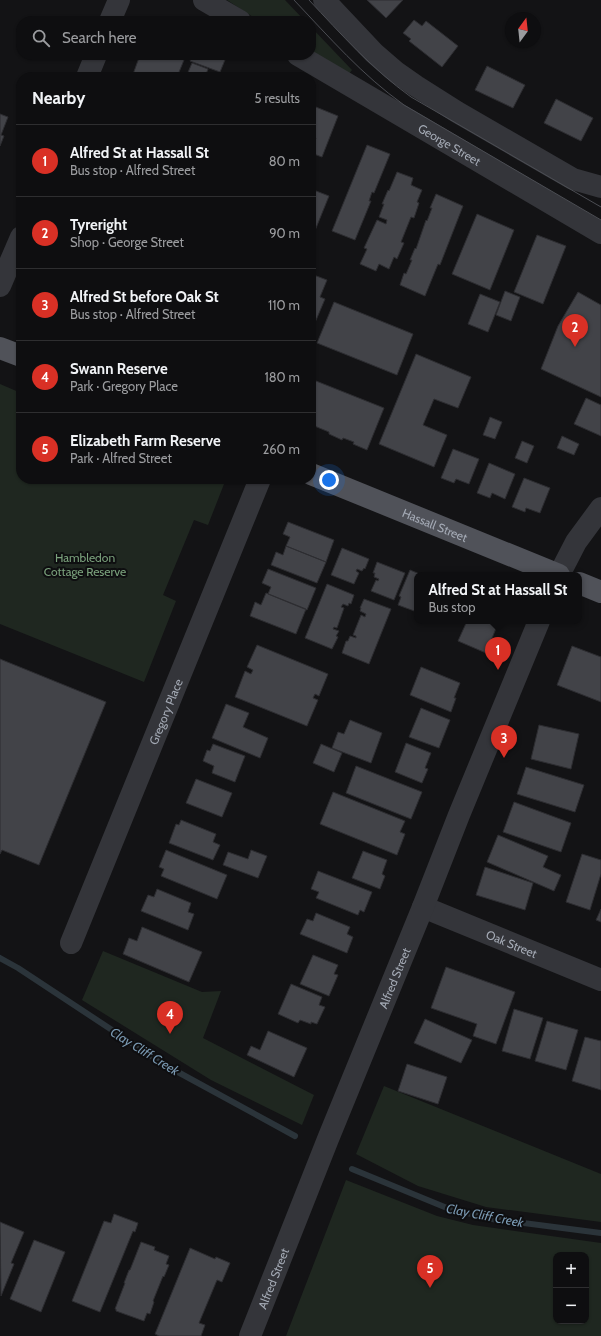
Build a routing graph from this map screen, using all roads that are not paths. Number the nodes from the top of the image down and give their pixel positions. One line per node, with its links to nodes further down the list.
1 (119, 0): 4 (street)
2 (204, 0): 5 (street)
3 (324, 0): 9 (street)
4 (112, 16)
5 (231, 16)
6 (94, 60): 8 (street)
7 (307, 60): 10 (street, George Street)
8 (89, 72)
9 (601, 187)
10 (601, 233)
11 (16, 249): 12 (street)
12 (0, 286)
13 (0, 348): 14 (main road)
14 (16, 354)
15 (316, 476): 18 (main road, Hassall Street)
16 (258, 484): 24 (street, Gregory Place)
17 (601, 508): 19 (street)
18 (552, 572)
19 (561, 572)
20 (582, 584): 21 (main road)
21 (601, 592)
22 (538, 624): 23 (street, Alfred Street)
23 (424, 907): 25 (street, Oak Street); 26 (street, Alfred Street)
24 (71, 943)
25 (601, 980)
26 (250, 1336)

